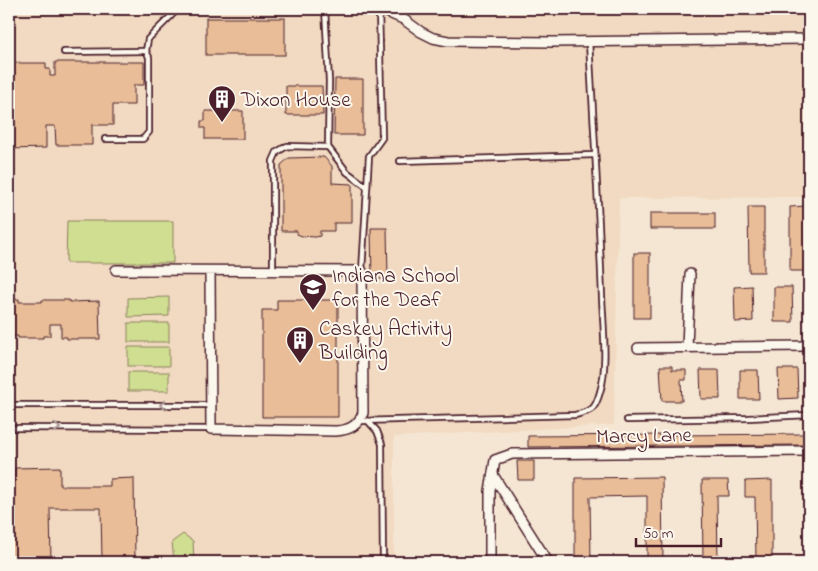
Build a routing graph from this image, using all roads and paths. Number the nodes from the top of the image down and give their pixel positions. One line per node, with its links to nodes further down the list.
1 (178, 9): 6 (lane)
2 (325, 9): 9 (lane)
3 (380, 9): 5 (street); 12 (lane)
4 (809, 39): 5 (street)
5 (589, 41): 10 (lane)
6 (146, 51): 7 (lane); 8 (lane)
7 (64, 52)
8 (105, 139)
9 (328, 147): 12 (lane); 15 (lane)
10 (595, 155): 11 (lane); 25 (lane)
11 (400, 161)
12 (367, 187): 16 (lane)
13 (116, 270): 14 (street)
14 (210, 271): 15 (street); 22 (street)
15 (273, 271): 16 (street)
16 (362, 271): 25 (street)
17 (690, 274): 19 (street)
18 (809, 346): 19 (street)
19 (688, 347): 20 (street)
20 (638, 348)
21 (9, 405): 22 (lane, one-way to 21)
22 (211, 405): 27 (street)
23 (809, 415): 24 (lane)
24 (627, 420)
25 (364, 421): 27 (street); 30 (lane)
26 (9, 428): 27 (lane, one-way to 27)
27 (211, 429)
28 (809, 450): 29 (street, Marcy Lane)
29 (493, 475): 31 (street, Marcy Lane); 32 (street)
30 (383, 562)
31 (490, 562)
32 (548, 562)

